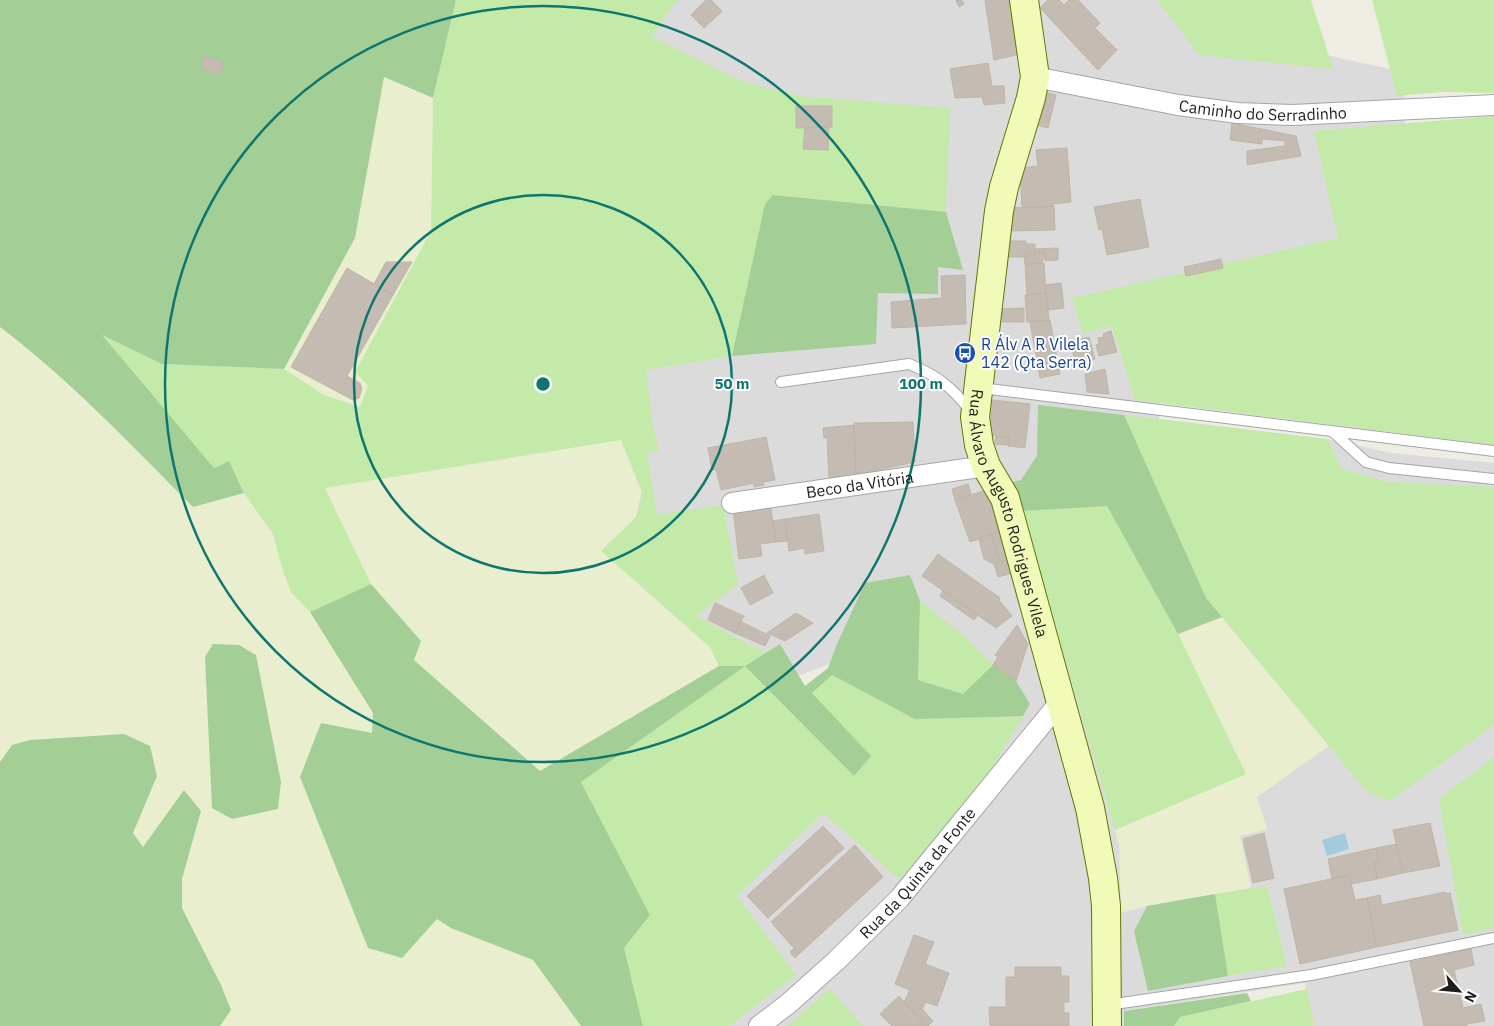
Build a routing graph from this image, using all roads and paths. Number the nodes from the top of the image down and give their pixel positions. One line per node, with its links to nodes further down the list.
1 (1024, 0): 2 (main road, Rua Álvaro Augusto Rodrigues Vilela)
2 (1035, 77): 3 (street, Caminho do Serradinho); 5 (main road, Rua Álvaro Augusto Rodrigues Vilela)
3 (1494, 105)
4 (780, 382): 6 (lane)
5 (977, 388): 6 (main road, Rua Álvaro Augusto Rodrigues Vilela); 7 (lane)
6 (974, 417): 9 (main road, Rua Álvaro Augusto Rodrigues Vilela)
7 (1332, 431): 8 (lane); 10 (lane)
8 (1494, 451)
9 (986, 466): 11 (street, Beco da Vitória); 12 (main road, Rua Álvaro Augusto Rodrigues Vilela)
10 (1494, 479)
11 (732, 504)
12 (1060, 702): 14 (main road, Rua Álvaro Augusto Rodrigues Vilela); 15 (street, Rua da Quinta da Fonte)
13 (1494, 938): 14 (lane)
14 (1107, 1015)
15 (759, 1026)

